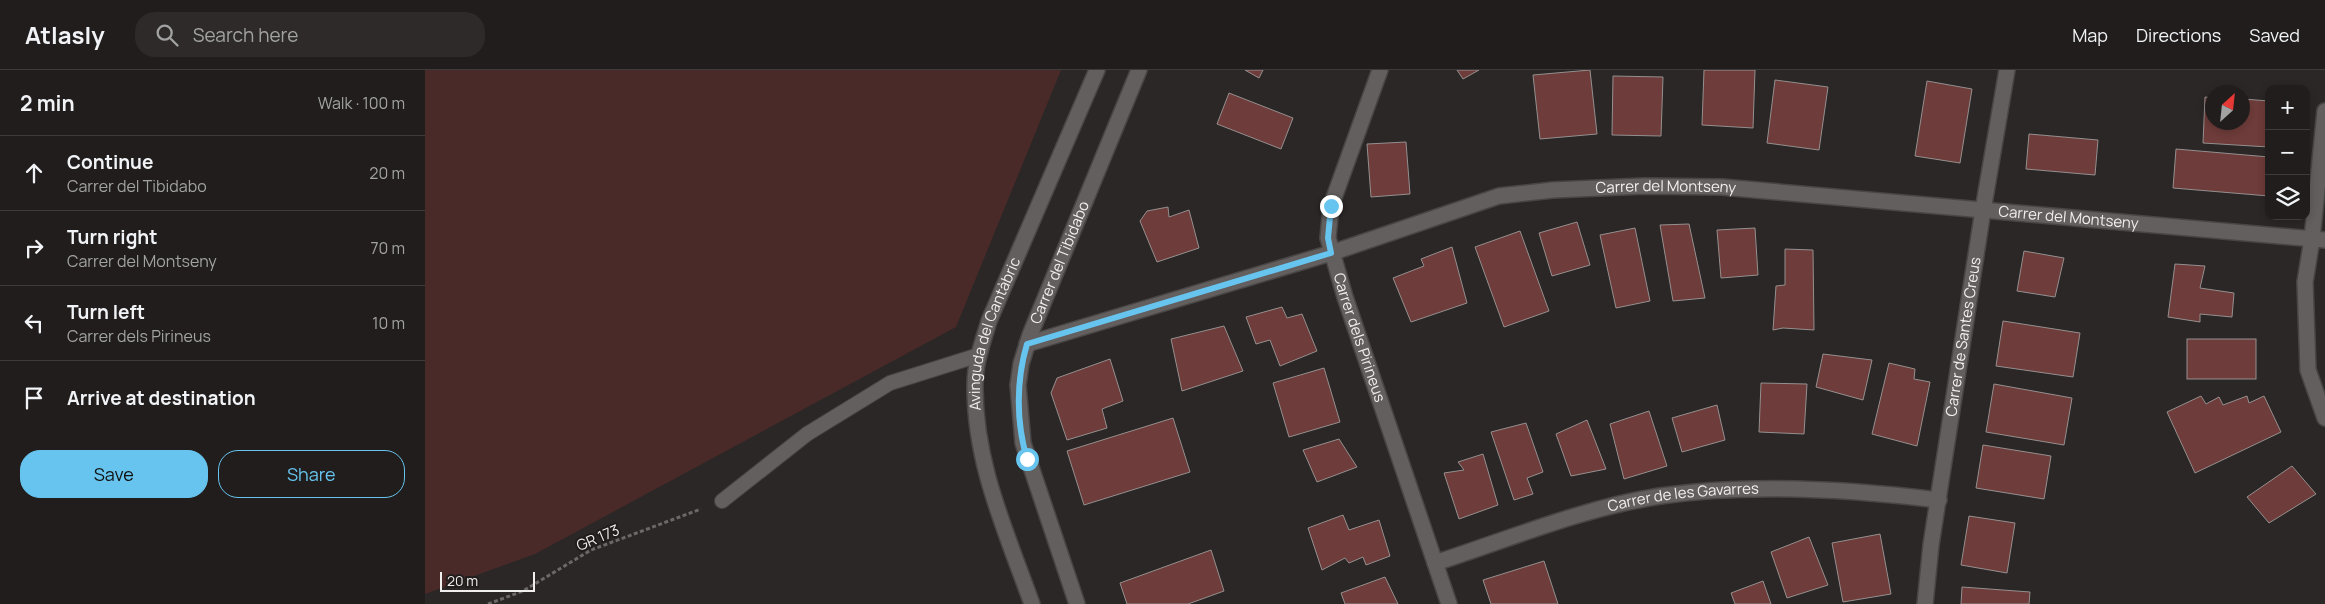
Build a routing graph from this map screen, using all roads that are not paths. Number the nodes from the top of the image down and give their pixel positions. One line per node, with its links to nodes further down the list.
1 (1097, 70): 10 (street, Avinguda del Cantàbric)
2 (1139, 70): 9 (street, Carrer del Tibidabo)
3 (1380, 70): 8 (street, Carrer dels Pirineus)
4 (2007, 70): 6 (street, Carrer de Santes Creus)
5 (2325, 111): 7 (street)
6 (1983, 210): 7 (street, Carrer del Montseny); 8 (street, Carrer del Montseny); 12 (street, Carrer de Santes Creus)
7 (2319, 239): 11 (street)
8 (1331, 253): 9 (street, Carrer del Montseny); 14 (street, Carrer dels Pirineus)
9 (1027, 344): 16 (street, Carrer del Tibidabo)
10 (979, 355): 13 (lane); 15 (street, Avinguda del Cantàbric)
11 (2325, 418)
12 (1939, 500): 14 (street, Carrer de les Gavarres); 18 (street, Carrer de Santes Creus)
13 (722, 501)
14 (1435, 563): 17 (street, Carrer dels Pirineus)
15 (1032, 604)
16 (1077, 604)
17 (1449, 604)
18 (1925, 604)

